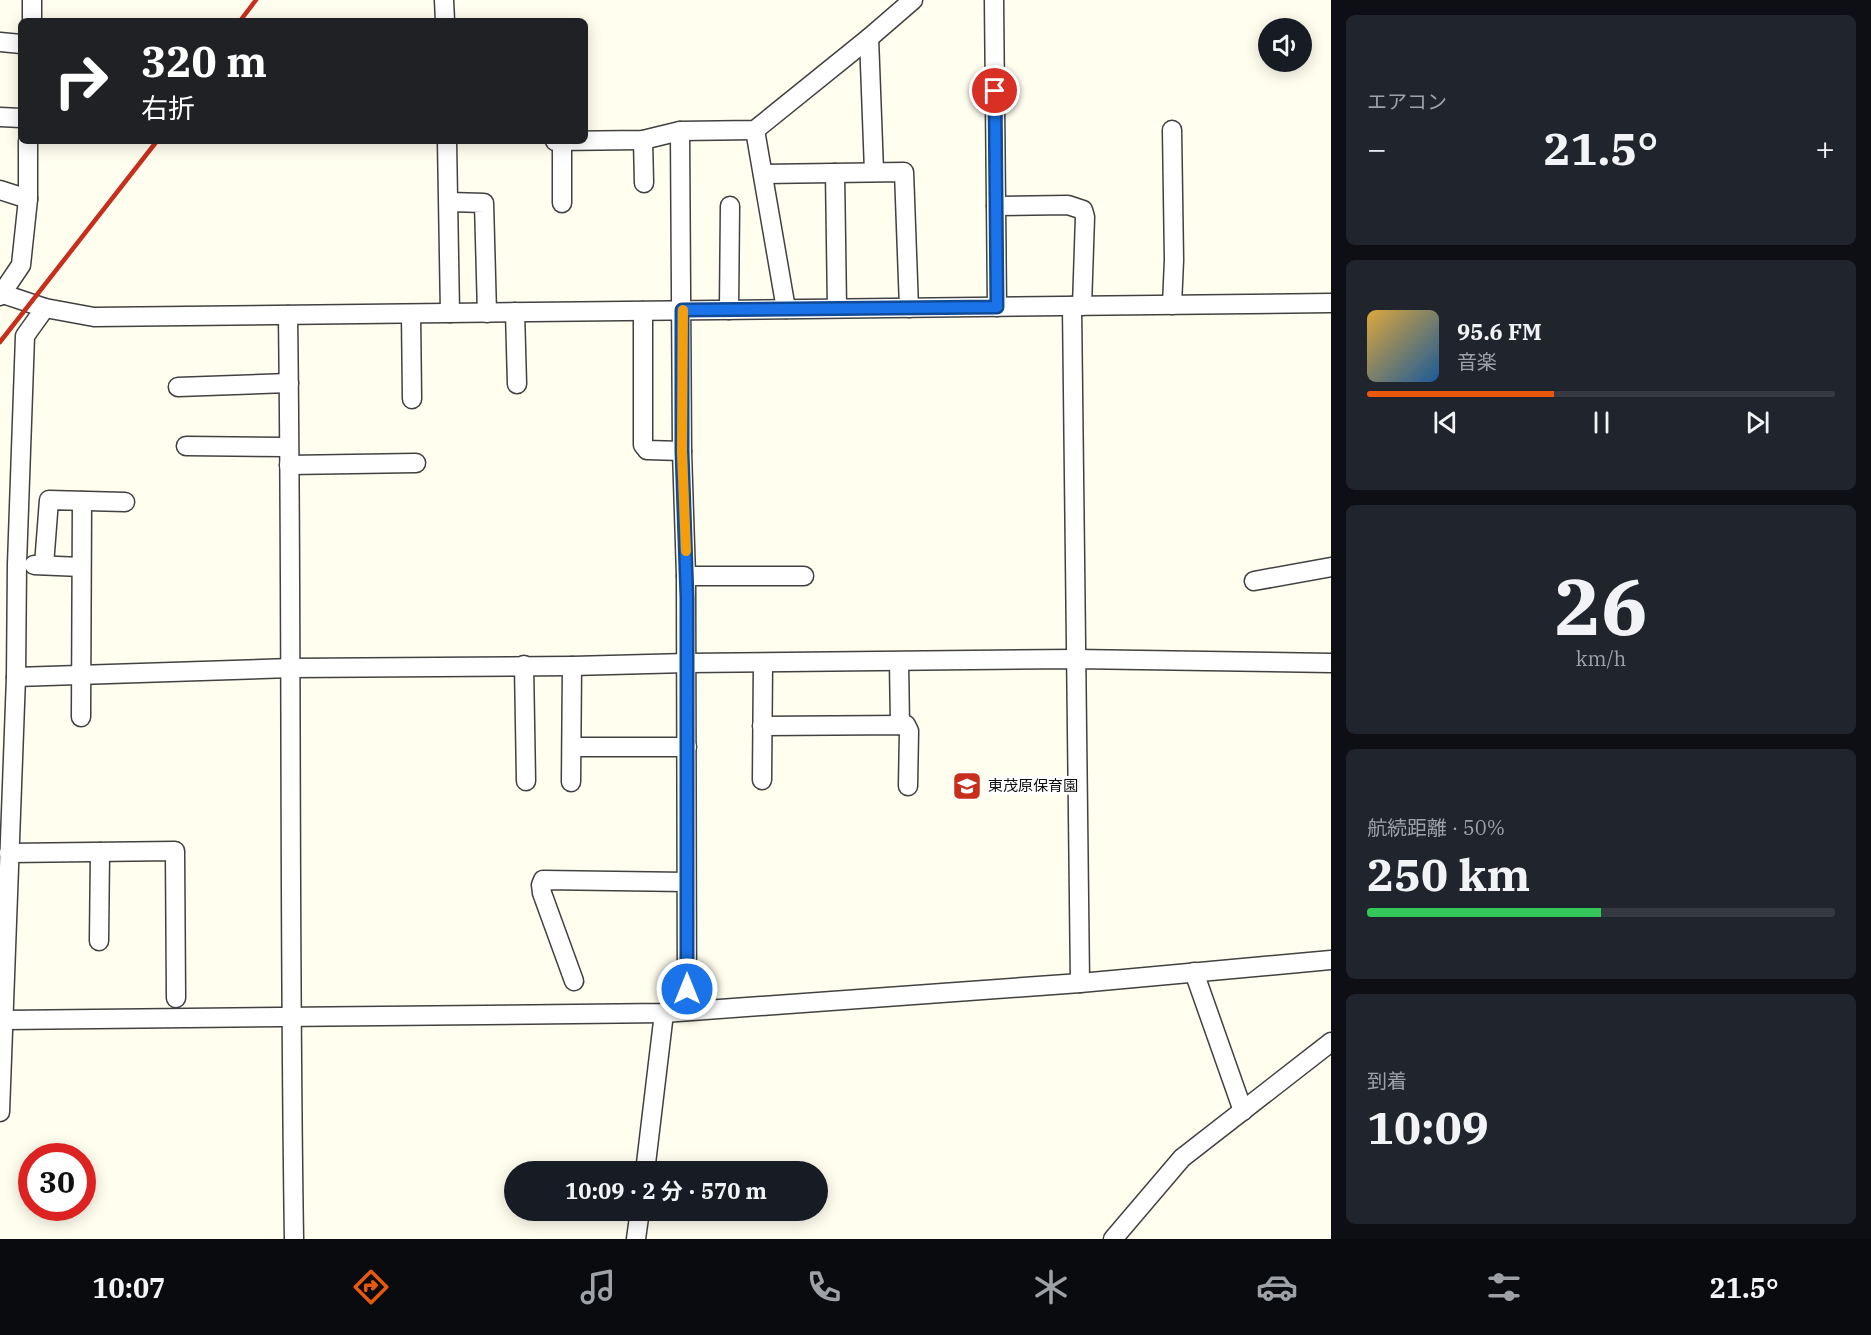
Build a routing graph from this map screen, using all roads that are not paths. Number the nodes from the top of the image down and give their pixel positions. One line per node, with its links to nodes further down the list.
1 (32, 0): 5 (street)
2 (444, 0): 6 (street)
3 (913, 0): 7 (street)
4 (994, 0): 29 (street)
5 (32, 18)
6 (445, 18)
7 (868, 38): 12 (street); 20 (street)
8 (0, 42): 9 (street)
9 (18, 44)
10 (0, 117): 11 (street)
11 (18, 118)
12 (755, 130): 14 (street); 22 (street)
13 (1172, 130): 32 (street)
14 (680, 131): 15 (street); 39 (street)
15 (644, 140): 16 (street); 23 (street)
16 (588, 141)
17 (28, 144): 25 (street)
18 (447, 144): 26 (street)
19 (561, 144): 27 (street)
20 (873, 171): 21 (street); 37 (street)
21 (835, 172): 22 (street); 36 (street)
22 (763, 174): 38 (street)
23 (644, 183)
24 (0, 190): 25 (street)
25 (28, 199): 30 (street)
26 (449, 202): 43 (street); 44 (street)
27 (562, 203)
28 (730, 206): 40 (street)
29 (996, 206): 33 (street); 34 (street)
30 (1, 294): 35 (street)
31 (1331, 303): 32 (street)
32 (1172, 305): 33 (street)
33 (1077, 306): 34 (street); 65 (street)
34 (997, 307): 37 (street)
35 (45, 308): 46 (street); 58 (street)
36 (837, 308): 37 (street); 38 (street)
37 (909, 308)
38 (786, 309): 40 (street)
39 (682, 310): 40 (street); 41 (street); 53 (street)
40 (729, 310)
41 (642, 311): 42 (street); 53 (street)
42 (515, 312): 44 (street); 48 (street)
43 (450, 313): 44 (street); 45 (street)
44 (487, 313)
45 (411, 314): 46 (street); 50 (street)
46 (288, 315): 47 (street)
47 (289, 383): 49 (street); 52 (street)
48 (517, 384)
49 (178, 387)
50 (412, 399)
51 (186, 446): 52 (street)
52 (288, 447): 55 (street)
53 (682, 451): 62 (street)
54 (416, 463): 55 (street)
55 (289, 465): 72 (street)
56 (82, 501): 57 (street); 59 (street); 60 (street)
57 (125, 502)
58 (12, 553): 59 (street); 74 (street)
59 (44, 565): 60 (street)
60 (81, 567): 73 (street)
61 (1331, 567): 64 (street)
62 (686, 576): 63 (street); 67 (street)
63 (804, 576)
64 (1254, 580)
65 (1075, 659): 66 (street); 69 (street); 94 (street)
66 (899, 662): 68 (street); 76 (street)
67 (687, 663): 68 (street); 71 (street); 79 (street)
68 (763, 663): 77 (street)
69 (1331, 663)
70 (524, 665): 71 (street); 72 (street); 81 (street)
71 (572, 666): 78 (street)
72 (291, 668): 73 (street); 98 (street)
73 (81, 674): 74 (street); 75 (street)
74 (11, 681): 84 (street)
75 (81, 717)
76 (900, 725): 77 (street); 83 (street)
77 (762, 726): 80 (street)
78 (572, 747): 79 (street); 82 (street)
79 (687, 747): 87 (street)
80 (762, 780)
81 (526, 781)
82 (571, 782)
83 (908, 786)
84 (5, 817): 86 (street)
85 (100, 852): 86 (street); 89 (street); 95 (street)
86 (9, 853): 88 (street)
87 (686, 882): 93 (street); 96 (street)
88 (4, 888): 91 (street)
89 (99, 941)
90 (1331, 960): 92 (street)
91 (3, 962): 99 (street)
92 (1194, 972): 94 (street); 101 (street)
93 (574, 981)
94 (1080, 983): 96 (street)
95 (176, 998)
96 (687, 1011): 97 (street)
97 (664, 1013): 98 (street); 103 (street)
98 (290, 1017): 99 (street); 105 (street)
99 (4, 1020): 102 (street)
100 (1331, 1042): 101 (street)
101 (1243, 1111): 107 (street)
102 (0, 1112)
103 (646, 1161)
104 (638, 1221): 106 (street)
105 (294, 1239)
106 (636, 1239)
107 (1113, 1239)

